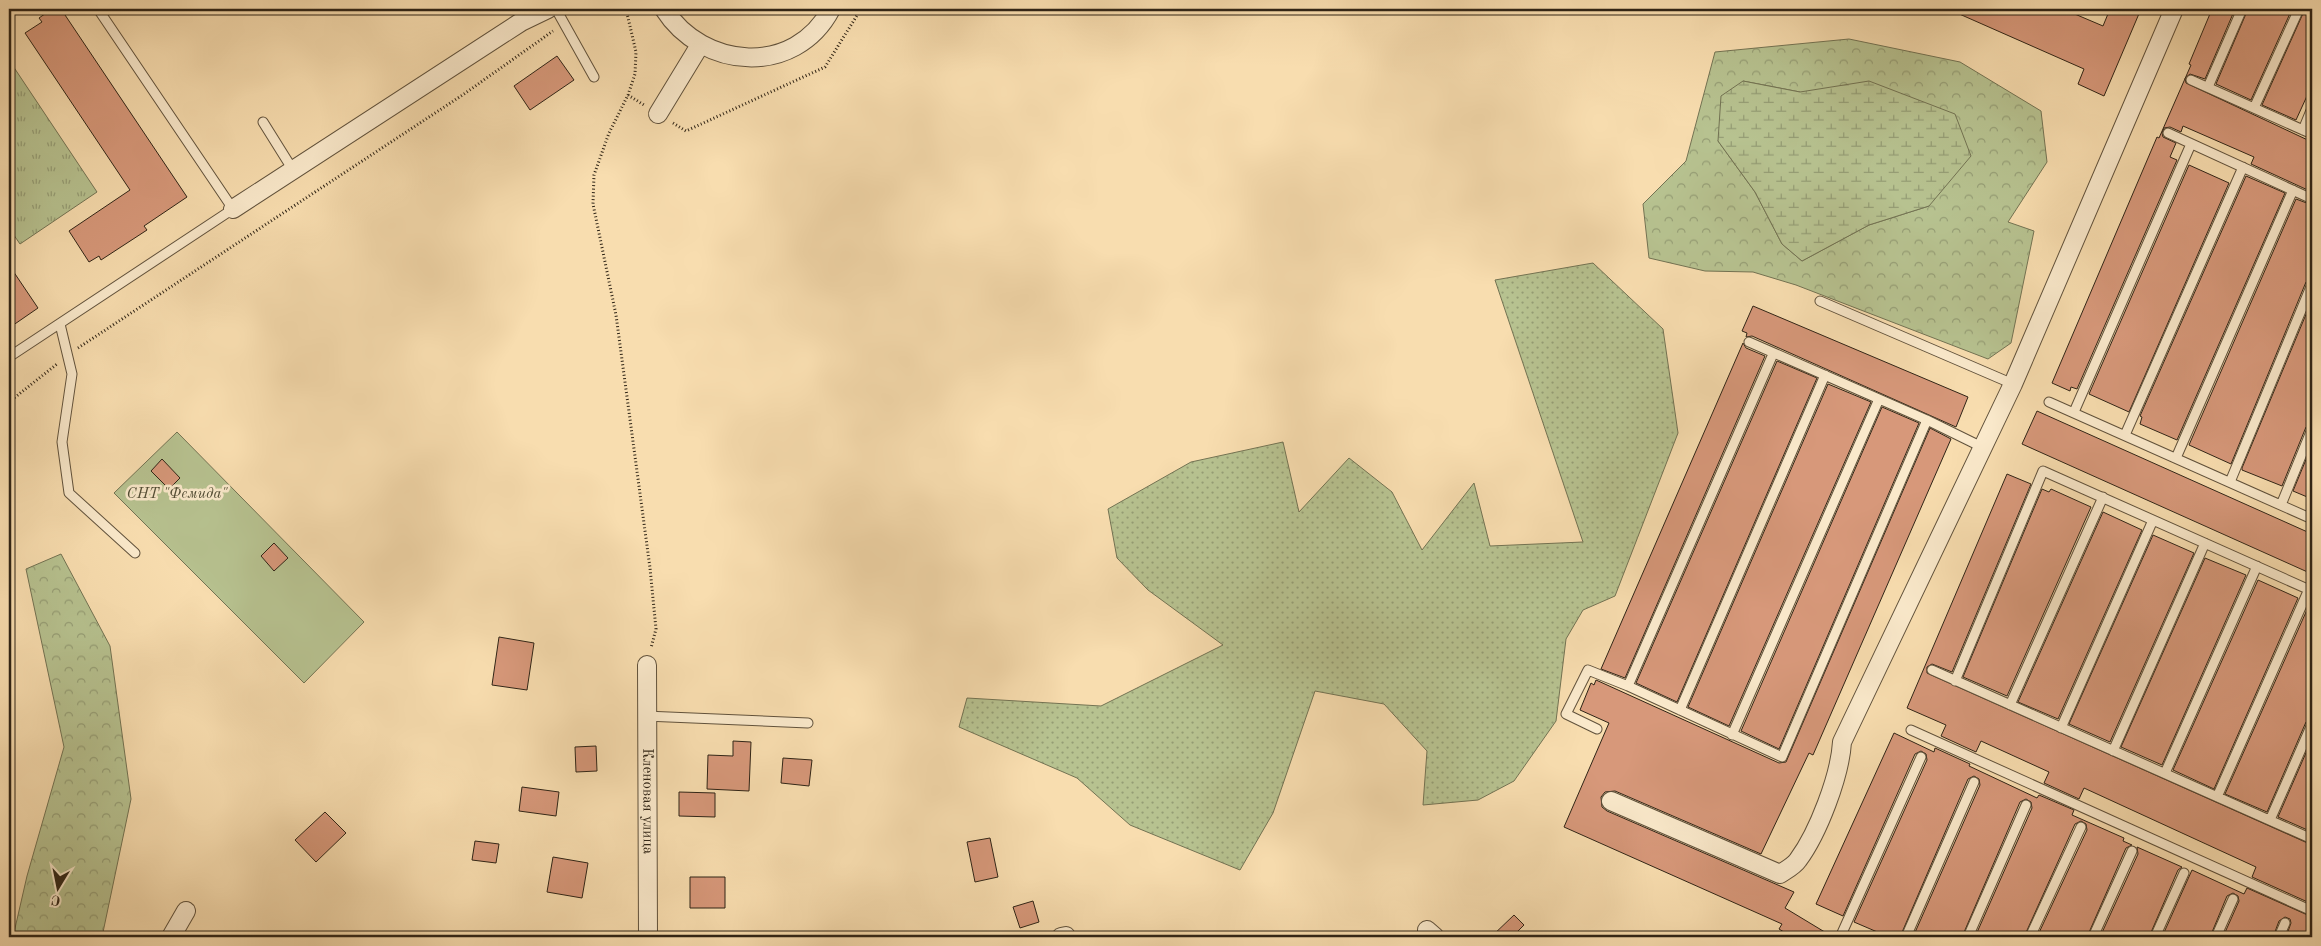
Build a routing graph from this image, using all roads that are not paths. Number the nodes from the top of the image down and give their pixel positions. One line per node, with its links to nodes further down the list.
1 (98, 9): 25 (lane)
2 (548, 9): 22 (street)
3 (556, 9): 10 (lane)
4 (664, 9): 9 (street)
5 (831, 9): 9 (street)
6 (2174, 9): 33 (street)
7 (2242, 9): 12 (lane)
8 (2298, 9): 13 (lane)
9 (700, 45): 15 (street)
10 (594, 77)
11 (2190, 80): 12 (lane)
12 (2208, 87): 13 (lane)
13 (2254, 108): 17 (lane)
14 (2312, 108): 17 (lane)
15 (658, 114)
16 (263, 122): 22 (lane)
17 (2303, 130): 19 (lane)
18 (2168, 133): 20 (lane)
19 (2312, 134)
20 (2192, 144): 21 (lane); 36 (lane)
21 (2243, 167): 23 (lane); 39 (lane)
22 (293, 170): 25 (street)
23 (2294, 190): 24 (lane); 41 (lane)
24 (2312, 199)
25 (233, 209): 28 (lane)
26 (2312, 284): 42 (lane)
27 (1820, 301): 33 (lane)
28 (60, 324): 31 (lane); 48 (lane)
29 (1749, 342): 30 (lane)
30 (1773, 354): 32 (lane); 54 (lane)
31 (9, 357)
32 (1825, 375): 34 (lane); 56 (lane)
33 (2013, 384): 40 (street)
34 (1880, 399): 37 (lane); 63 (lane)
35 (2048, 402): 36 (lane)
36 (2074, 412): 39 (lane)
37 (1927, 420): 40 (lane); 63 (lane)
38 (2312, 429): 44 (lane)
39 (2125, 435): 41 (lane)
40 (1982, 447): 69 (street)
41 (2176, 458): 42 (lane)
42 (2230, 482): 44 (lane)
43 (2102, 497): 46 (lane); 53 (lane); 55 (lane)
44 (2280, 504): 45 (lane)
45 (2312, 519)
46 (2154, 520): 47 (lane); 60 (lane)
47 (2205, 543): 49 (lane); 64 (lane)
48 (135, 553)
49 (2257, 566): 50 (lane); 66 (lane)
50 (2310, 590): 68 (lane)
51 (647, 665): 57 (street, Кленовая улица)
52 (1932, 670): 53 (lane)
53 (1956, 681): 55 (lane)
54 (1628, 686): 56 (lane); 61 (lane)
55 (2010, 705): 60 (lane)
56 (1680, 710): 63 (lane)
57 (645, 716): 58 (lane); 81 (street, Кленовая улица)
58 (808, 723)
59 (2312, 724): 71 (lane)
60 (2061, 728): 64 (lane)
61 (1597, 729)
62 (1911, 730): 78 (lane)
63 (1732, 735)
64 (2113, 750): 66 (lane)
65 (1922, 757): 82 (lane)
66 (2165, 773): 68 (lane)
67 (1974, 782): 83 (lane)
68 (2217, 796): 71 (lane)
69 (1611, 801)
70 (2026, 806): 84 (lane)
71 (2270, 820): 73 (lane)
72 (2081, 827): 85 (lane)
73 (2312, 839)
74 (2132, 850): 86 (lane)
75 (2184, 874): 87 (lane)
76 (2233, 899): 88 (lane)
77 (186, 911): 80 (street)
78 (2312, 911)
79 (2285, 923): 89 (lane)
80 (171, 937)
81 (648, 937)
82 (1848, 937)
83 (1906, 937)
84 (1968, 937)
85 (2030, 937)
86 (2093, 937)
87 (2155, 937)
88 (2216, 937)
89 (2279, 937)

